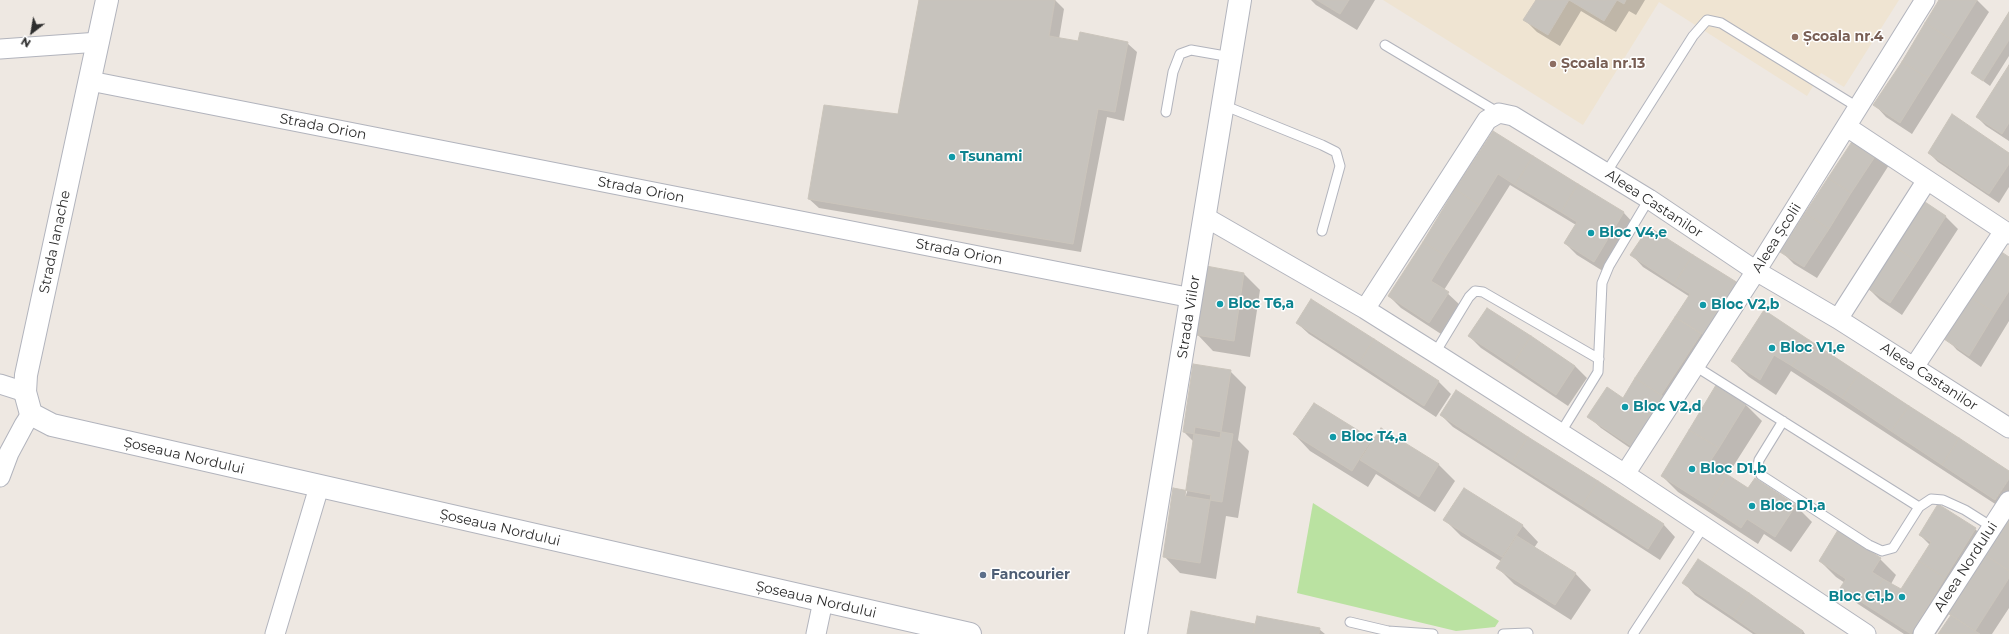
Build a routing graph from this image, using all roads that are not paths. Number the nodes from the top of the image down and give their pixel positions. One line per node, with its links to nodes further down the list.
1 (107, 0): 4 (street, Strada Ianache)
2 (1240, 0): 7 (street, Strada Viilor)
3 (1925, 0): 10 (street, Aleea Școlii)
4 (99, 42): 6 (street); 8 (street, Strada Ianache)
5 (1385, 45): 12 (lane)
6 (0, 50)
7 (1231, 57): 9 (street, Strada Viilor); 11 (lane)
8 (90, 81): 21 (street, Strada Orion); 29 (street, Strada Ianache)
9 (1223, 105): 17 (street, Strada Viilor); 18 (lane)
10 (1859, 108): 13 (street, Aleea Școlii); 14 (lane)
11 (1166, 112)
12 (1499, 113): 14 (street, Aleea Castanilor); 22 (street)
13 (1847, 127): 15 (street); 20 (street, Aleea Școlii)
14 (1606, 173): 16 (street, Aleea Castanilor)
15 (1927, 180): 19 (street); 23 (street)
16 (1649, 199): 20 (street, Aleea Castanilor); 25 (lane)
17 (1205, 217): 21 (street, Strada Viilor); 22 (street)
18 (1322, 231)
19 (2007, 232): 27 (street)
20 (1756, 271): 23 (street, Aleea Castanilor); 26 (street, Aleea Școlii)
21 (1192, 298): 47 (street, Strada Viilor)
22 (1365, 309): 24 (street)
23 (1838, 319): 27 (street, Aleea Castanilor)
24 (1435, 352): 25 (lane); 33 (street)
25 (1599, 359): 33 (lane)
26 (1695, 366): 31 (lane); 34 (street, Aleea Școlii)
27 (1914, 367): 32 (street, Aleea Castanilor)
28 (0, 384): 29 (street)
29 (25, 392): 30 (street, Strada Ianache)
30 (32, 414): 35 (street); 36 (street, Șoseaua Nordului)
31 (1783, 421): 38 (lane); 38 (lane)
32 (2009, 428)
33 (1561, 432): 34 (street)
34 (1625, 474): 39 (street)
35 (0, 477)
36 (319, 487): 41 (street, Șoseaua Nordului); 44 (street)
37 (2009, 501): 40 (street, Aleea Nordului)
38 (1919, 507): 40 (lane)
39 (1704, 526): 50 (lane); 51 (street)
40 (1992, 527): 52 (street, Aleea Nordului)
41 (823, 601): 45 (street); 46 (street, Șoseaua Nordului)
42 (1350, 622): 48 (lane)
43 (1528, 633): 49 (lane)
44 (275, 634)
45 (816, 634)
46 (970, 634)
47 (1136, 634)
48 (1433, 634)
49 (1504, 634)
50 (1633, 634)
51 (1866, 634)
52 (1923, 634)

